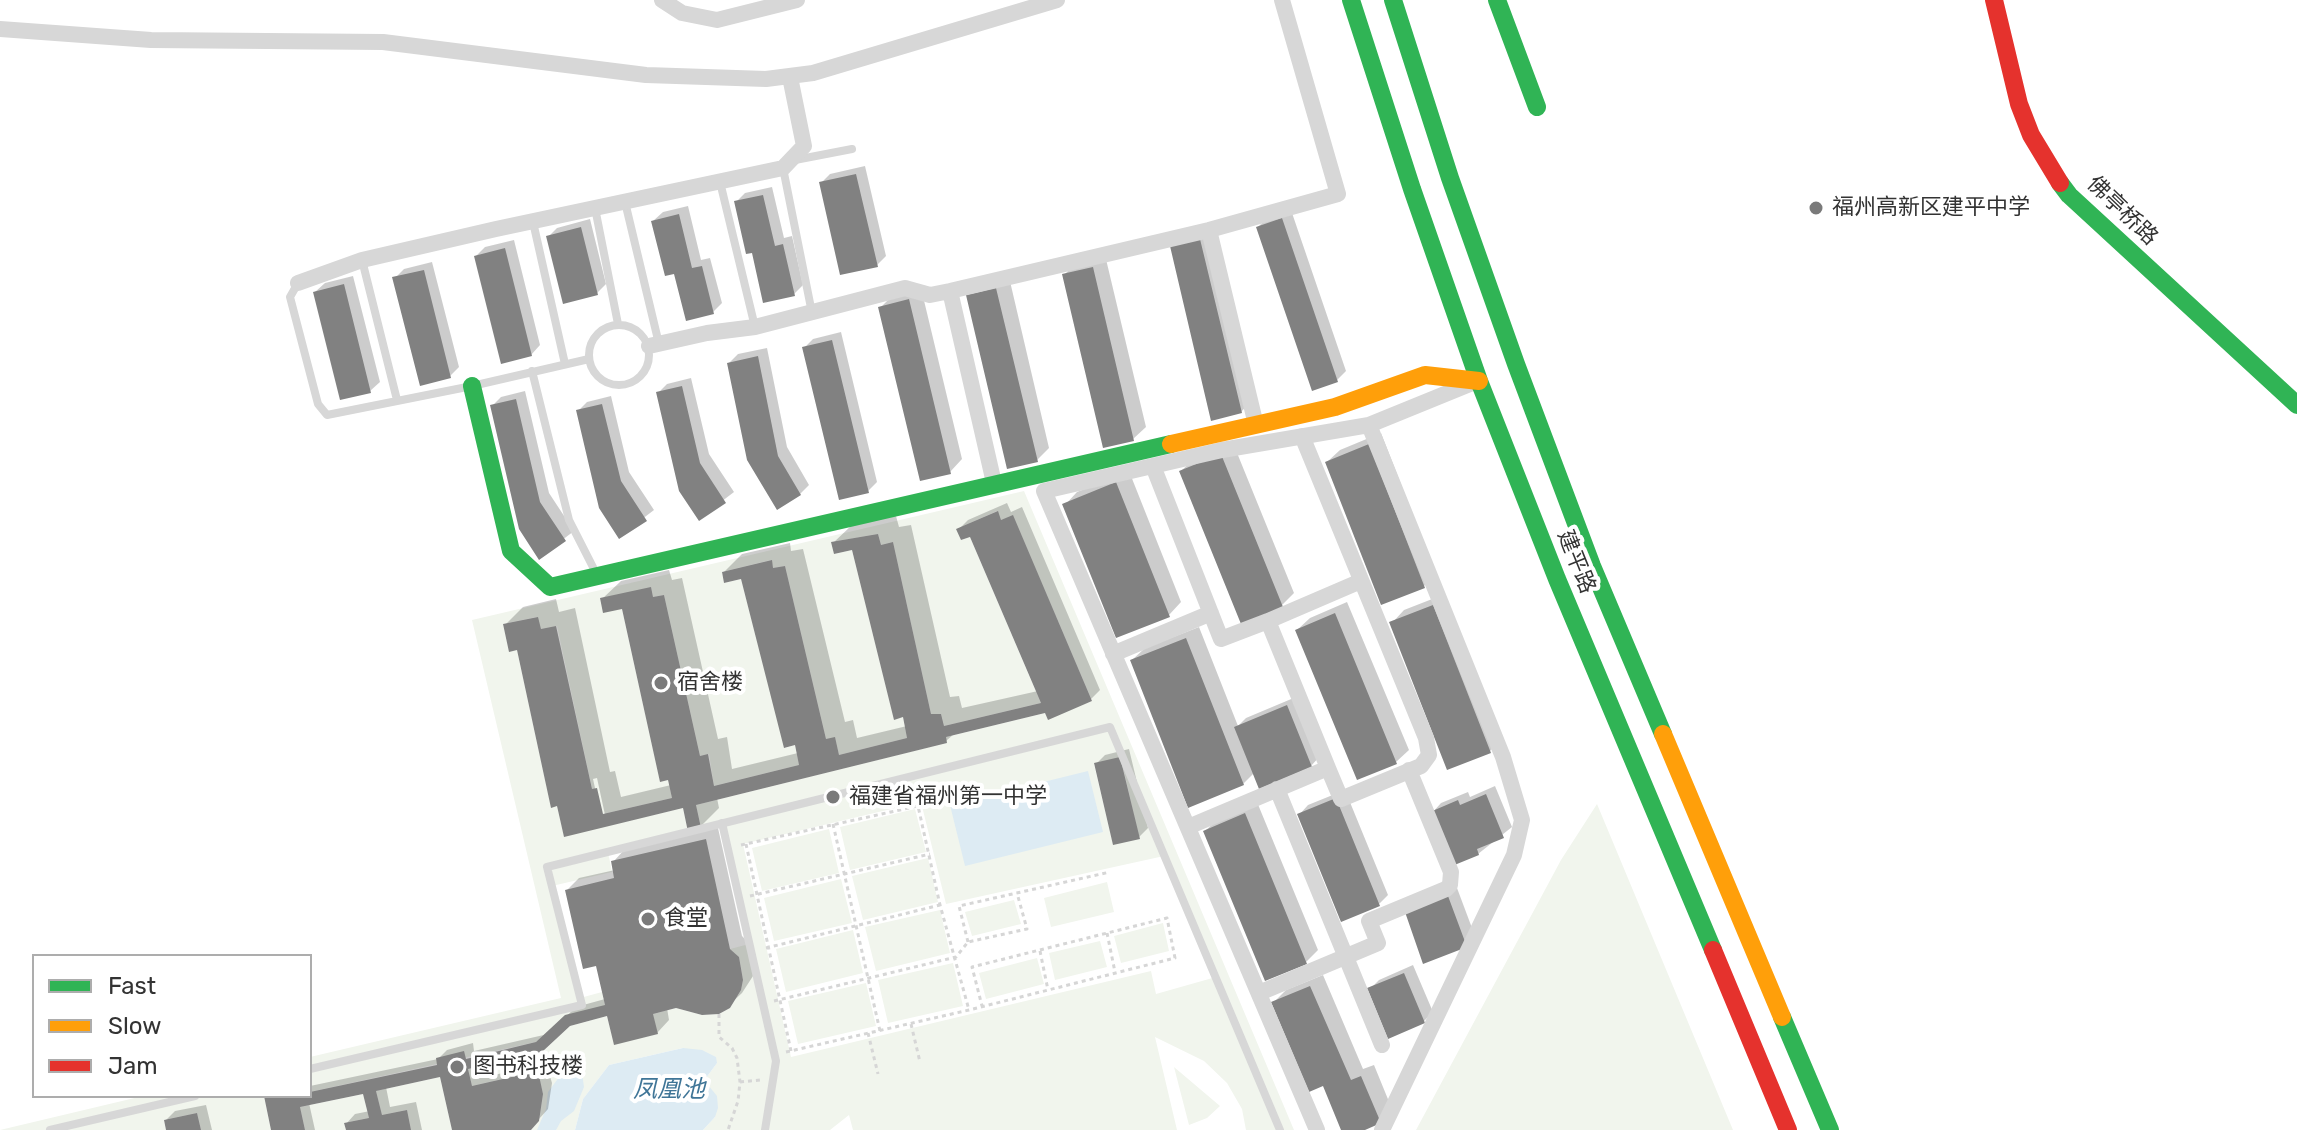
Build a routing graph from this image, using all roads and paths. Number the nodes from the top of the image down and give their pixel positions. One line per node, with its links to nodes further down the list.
1 (662, 0): 2 (street)
2 (797, 0)
3 (1057, 0): 10 (street)
4 (1282, 0): 18 (street)
5 (1351, 0): 29 (main road, 建平路)
6 (1393, 0): 84 (main road, 建平路)
7 (1497, 0): 11 (main road)
8 (1994, 0): 32 (main road, 佛亭桥路)
9 (0, 29): 10 (street)
10 (790, 77): 13 (street)
11 (1537, 107)
12 (852, 149): 13 (lane)
13 (787, 165): 14 (street); 22 (lane)
14 (720, 181): 15 (street); 24 (lane)
15 (625, 201): 16 (street); 25 (lane)
16 (595, 207): 17 (street); 23 (lane)
17 (533, 221): 19 (street); 27 (lane)
18 (1209, 230): 21 (street); 33 (street)
19 (362, 260): 20 (street); 31 (lane)
20 (298, 283): 31 (lane)
21 (950, 291): 22 (street); 37 (street)
22 (812, 314): 24 (street)
23 (618, 324): 25 (lane); 26 (lane)
24 (755, 327): 25 (street)
25 (654, 345): 26 (lane)
26 (589, 359): 27 (lane)
27 (565, 364): 28 (lane)
28 (532, 371): 30 (lane); 38 (lane)
29 (1479, 381): 33 (main road); 34 (street); 88 (main road, 建平路)
30 (472, 386): 31 (lane); 38 (main road)
31 (397, 400)
32 (2297, 405)
33 (1256, 425): 37 (main road)
34 (1369, 425): 35 (street); 94 (street)
35 (1302, 436): 36 (street); 39 (street)
36 (1153, 466): 40 (street); 42 (street)
37 (994, 483): 38 (main road)
38 (597, 575)
39 (1361, 581): 41 (street); 44 (street)
40 (1211, 613): 41 (street); 42 (street)
41 (1268, 621): 43 (street)
42 (1113, 654): 48 (street)
43 (1328, 768): 44 (street); 45 (street)
44 (1409, 770): 64 (street)
45 (1277, 789): 48 (street); 64 (street)
46 (722, 823): 50 (lane); 82 (lane); 92 (lane)
47 (833, 824): 49 (path); 51 (path); 53 (path)
48 (1188, 827): 69 (street)
49 (746, 844): 50 (path); 55 (path)
50 (727, 848): 56 (lane)
51 (930, 854): 53 (path); 57 (path)
52 (1110, 872): 54 (path)
53 (844, 874): 55 (path); 58 (path)
54 (1017, 893): 60 (path); 60 (path)
55 (757, 894): 56 (path); 61 (path)
56 (739, 898): 63 (lane)
57 (940, 905): 58 (path); 65 (path)
58 (856, 925): 61 (path); 67 (path)
59 (1107, 933): 62 (path); 66 (path); 66 (path)
60 (968, 942): 65 (path)
61 (768, 947): 63 (path); 70 (path)
62 (1040, 950): 68 (path); 72 (path)
63 (751, 952): 71 (lane)
64 (1346, 956): 69 (street); 78 (street)
65 (956, 957): 67 (path); 73 (path)
66 (1115, 973): 68 (path)
67 (868, 978): 70 (path); 76 (path)
68 (1048, 990): 72 (path)
69 (1259, 993): 93 (street)
70 (780, 1000): 71 (path); 79 (path)
71 (763, 1004): 80 (lane)
72 (982, 1006): 73 (path)
73 (969, 1010): 75 (path)
74 (719, 1014): 86 (path)
75 (911, 1024): 76 (path); 81 (path)
76 (880, 1031): 77 (path)
77 (868, 1033): 79 (path); 83 (path)
78 (1382, 1045)
79 (791, 1051): 80 (path)
80 (775, 1055): 85 (lane)
81 (920, 1062)
82 (312, 1069)
83 (878, 1074)
84 (1808, 1077): 96 (main road, 建平路); 97 (main road)
85 (772, 1081): 86 (path); 91 (lane)
86 (740, 1082): 90 (path)
87 (186, 1098): 89 (lane)
88 (1781, 1121): 95 (main road, 建平路)
89 (50, 1130)
90 (728, 1130)
91 (765, 1130)
92 (1280, 1130)
93 (1317, 1130)
94 (1382, 1130)
95 (1788, 1130)
96 (1830, 1130)
97 (1839, 1130)

